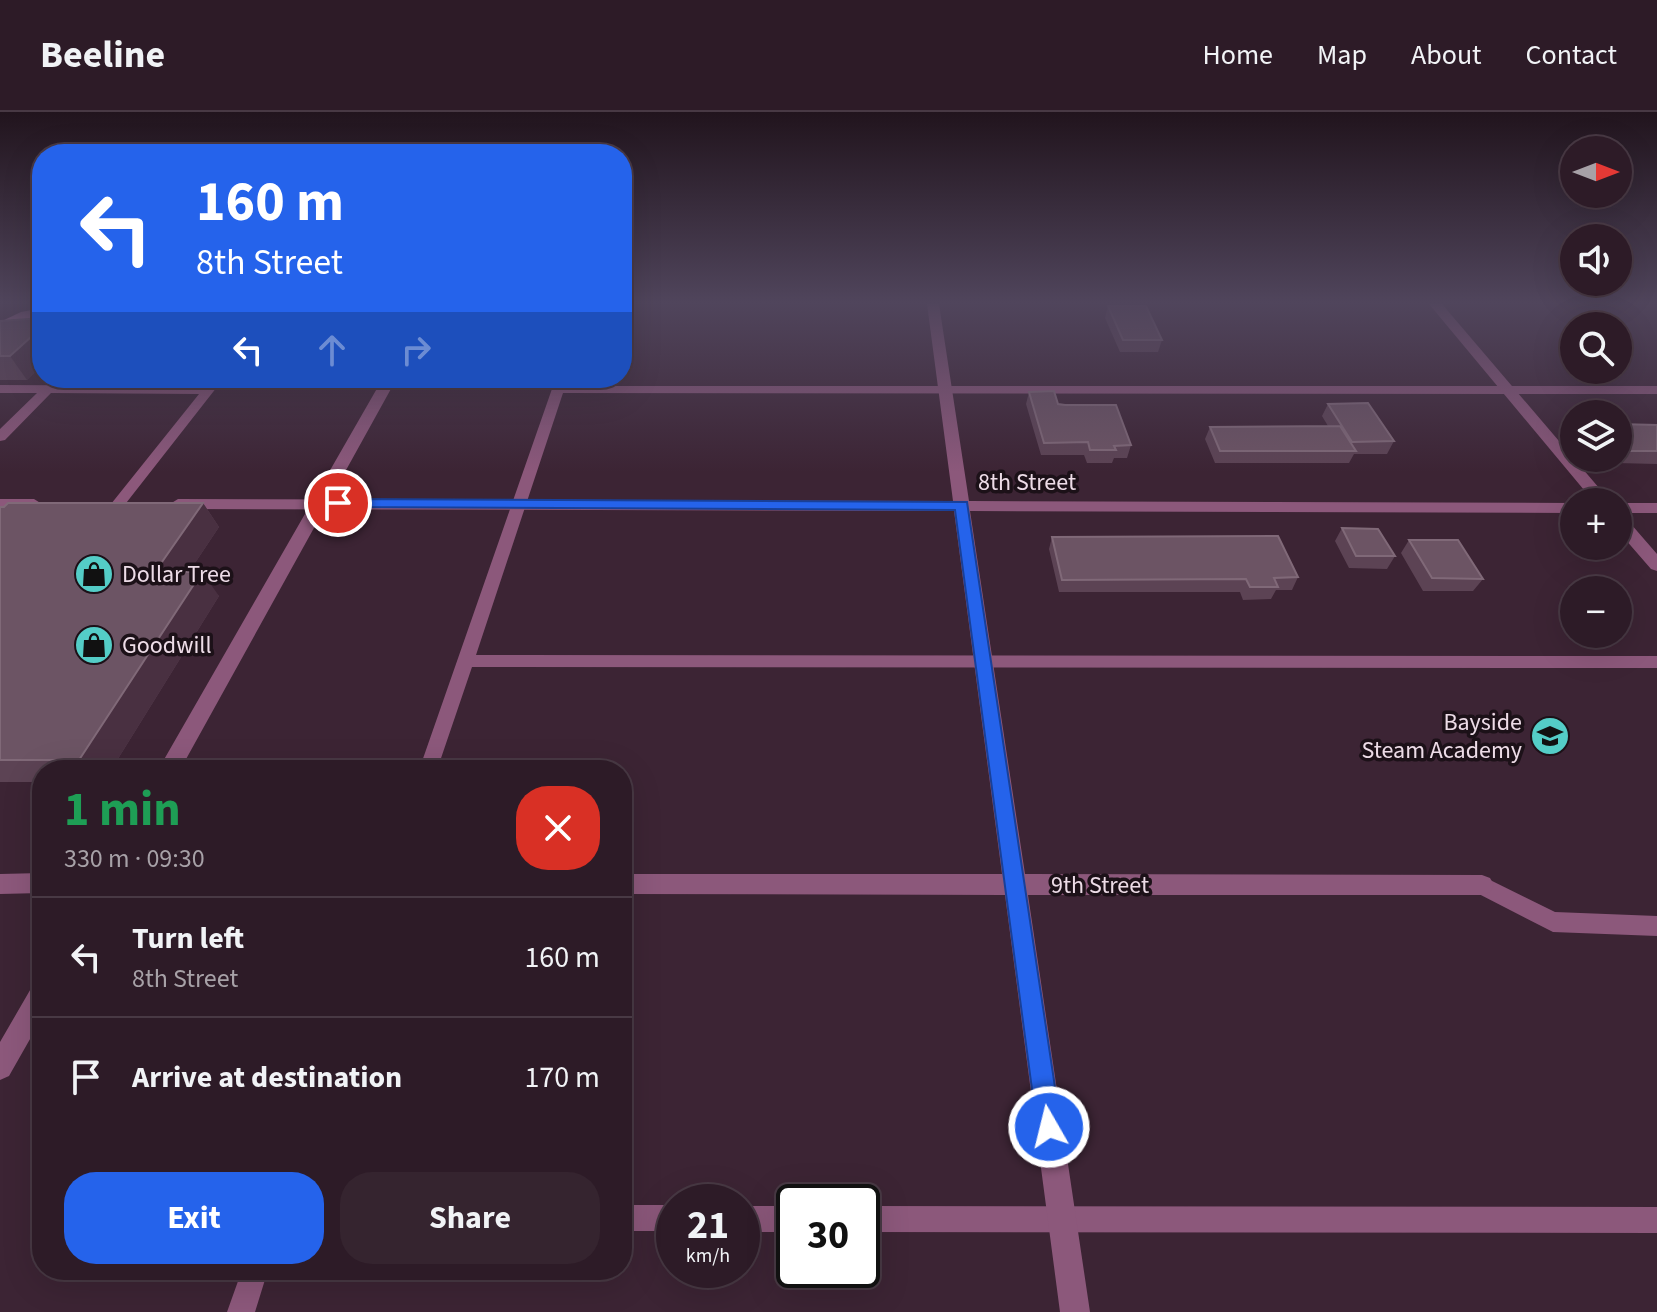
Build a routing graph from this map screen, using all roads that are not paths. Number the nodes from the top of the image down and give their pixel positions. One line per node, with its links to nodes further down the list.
1 (941, 360): 6 (street)
2 (1483, 360): 9 (street)
3 (81, 388): 8 (lane)
4 (210, 388): 17 (lane)
5 (384, 388): 13 (street)
6 (945, 388): 9 (lane); 18 (lane); 19 (street)
7 (0, 389): 8 (lane)
8 (48, 389): 11 (lane)
9 (1508, 390): 10 (lane); 12 (street)
10 (1657, 390)
11 (0, 437)
12 (1591, 488)
13 (320, 503): 17 (street, 8th Street); 18 (street, 8th Street); 29 (street)
14 (0, 504): 15 (street)
15 (26, 504): 16 (street); 23 (lane)
16 (57, 504)
17 (110, 504)
18 (520, 504): 19 (street, 8th Street); 26 (lane)
19 (962, 506): 20 (street, 8th Street); 27 (street)
20 (1560, 508)
21 (1632, 508): 22 (street)
22 (1657, 508)
23 (9, 524)
24 (1632, 536): 25 (street)
25 (1657, 565)
26 (465, 661): 27 (lane); 30 (lane)
27 (983, 661): 28 (lane); 34 (street)
28 (1657, 662)
29 (175, 760)
30 (431, 760)
31 (32, 883): 32 (street)
32 (0, 884)
33 (632, 884): 34 (street, 9th Street)
34 (1014, 885): 35 (street, 9th Street); 43 (street)
35 (1482, 885): 36 (lane)
36 (1657, 926)
37 (32, 1011): 38 (street)
38 (0, 1067)
39 (632, 1218): 40 (lane)
40 (656, 1218)
41 (880, 1219): 43 (lane)
42 (1657, 1220): 43 (lane)
43 (1062, 1221): 46 (street)
44 (252, 1280): 45 (lane)
45 (241, 1312)
46 (1075, 1312)

